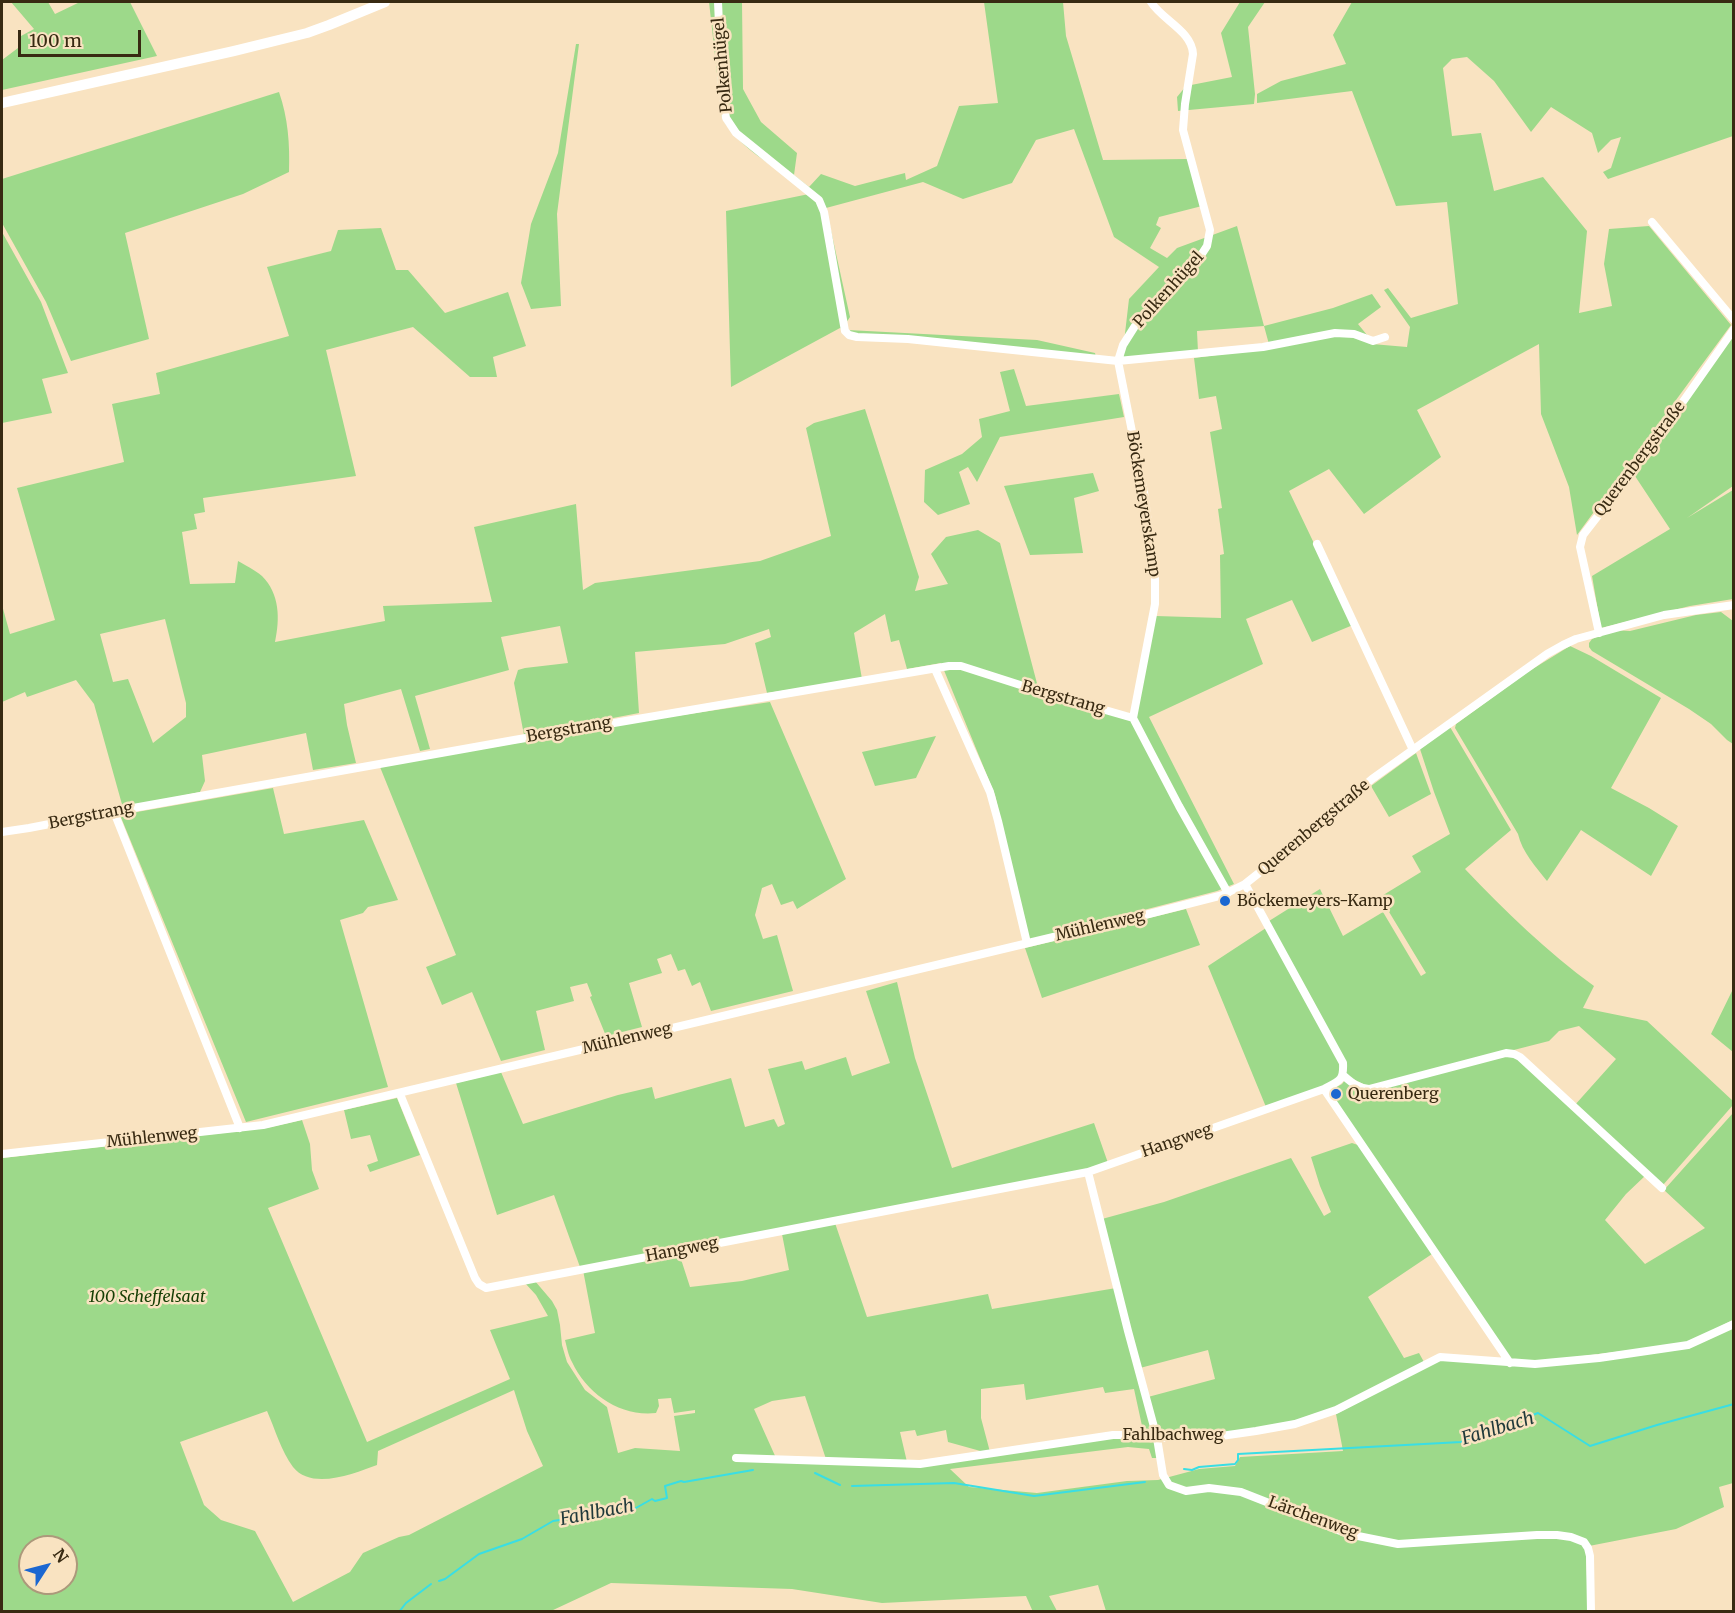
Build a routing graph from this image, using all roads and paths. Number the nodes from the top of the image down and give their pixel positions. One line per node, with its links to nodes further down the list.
1 (385, 2): 4 (main road)
2 (718, 2): 9 (street, Polkenhügel)
3 (1151, 2): 9 (street, Polkenhügel)
4 (2, 103)
5 (1652, 222): 6 (street)
6 (1734, 320)
7 (1734, 329): 12 (street, Querenbergstraße)
8 (1385, 337): 9 (street)
9 (1118, 361): 14 (street, Böckemeyerskamp)
10 (1317, 544): 15 (street)
11 (1734, 604): 12 (street, Querenbergstraße)
12 (1599, 633): 15 (street, Querenbergstraße)
13 (935, 669): 14 (street, Bergstrang); 16 (street, Bergstrang); 20 (street)
14 (1133, 718): 19 (street)
15 (1413, 750): 18 (street, Querenbergstraße)
16 (114, 812): 17 (street, Bergstrang); 24 (street)
17 (2, 832)
18 (1245, 884): 19 (street, Mühlenweg); 21 (street, Querenbergstraße)
19 (1228, 893): 20 (street, Mühlenweg)
20 (1026, 943): 23 (street, Mühlenweg)
21 (1344, 1076): 22 (street); 27 (street)
22 (1324, 1089): 26 (street, Hangweg); 29 (street)
23 (400, 1094): 24 (street, Mühlenweg); 26 (street, Hangweg)
24 (240, 1128): 25 (street, Mühlenweg)
25 (2, 1154)
26 (1088, 1172): 30 (street, Lärchenweg)
27 (1662, 1188)
28 (1734, 1323): 29 (street, Fahlbachweg)
29 (1510, 1363): 30 (street, Fahlbachweg)
30 (1157, 1438): 31 (street, Fahlbachweg); 32 (street, Lärchenweg)
31 (736, 1458)
32 (1591, 1611)

